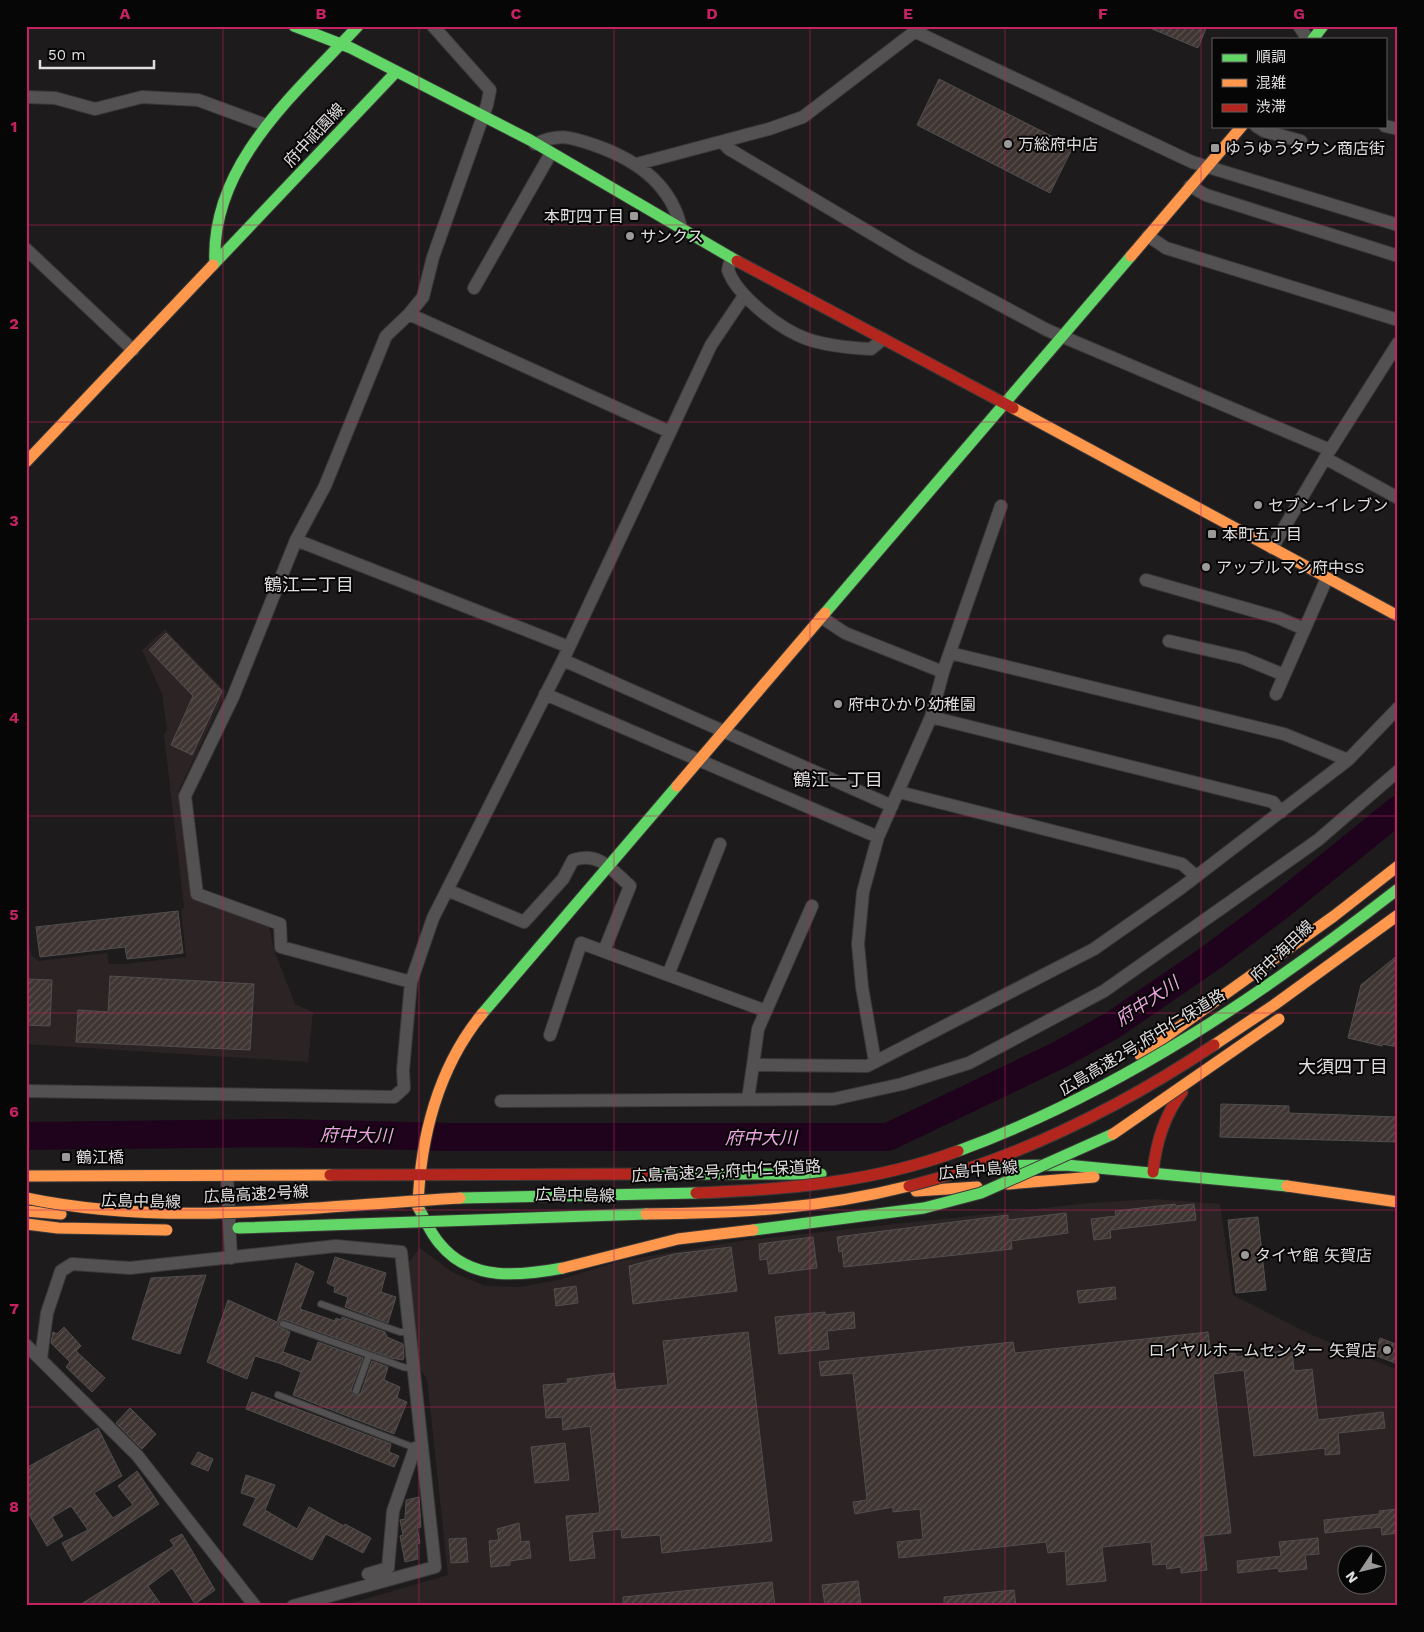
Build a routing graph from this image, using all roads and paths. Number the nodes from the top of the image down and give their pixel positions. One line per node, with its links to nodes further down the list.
1 (294, 26): 9 (main road)
2 (358, 26): 9 (main road)
3 (433, 26): 12 (street)
4 (1299, 26): 7 (street)
5 (1323, 26): 8 (main road)
6 (919, 29): 17 (street); 21 (street)
7 (1307, 38)
8 (1314, 38)
9 (342, 44): 10 (main road); 13 (main road)
10 (396, 72): 12 (main road); 29 (main road, 府中祇園線)
11 (26, 97): 13 (street)
12 (483, 117): 18 (main road); 32 (street)
13 (266, 125): 29 (main road)
14 (1240, 128): 21 (main road)
15 (1259, 128): 16 (street)
16 (1301, 141)
17 (722, 142): 20 (street); 34 (street)
18 (535, 144): 19 (main road); 20 (street)
19 (551, 153): 24 (main road); 30 (street)
20 (637, 164): 24 (street)
21 (1208, 166): 22 (main road); 23 (street)
22 (1190, 186): 25 (main road); 27 (street)
23 (1398, 224)
24 (681, 228): 28 (main road)
25 (1148, 236): 33 (street); 34 (main road)
26 (26, 249): 37 (street)
27 (1398, 256)
28 (731, 258): 31 (street); 35 (main road)
29 (215, 263): 37 (main road, 府中祇園線)
30 (474, 288)
31 (744, 296): 35 (street); 39 (street)
32 (409, 314): 39 (street); 44 (street)
33 (1398, 320)
34 (1062, 336): 38 (main road); 40 (street)
35 (883, 339): 38 (main road)
36 (1398, 343): 40 (street)
37 (132, 350): 41 (main road, 府中祇園線)
38 (1004, 403): 45 (main road); 49 (main road)
39 (670, 432): 52 (street)
40 (1327, 454): 42 (street); 45 (street)
41 (26, 462)
42 (1398, 498)
43 (1001, 506): 53 (street)
44 (296, 540): 52 (street); 82 (street)
45 (1272, 548): 46 (main road)
46 (1328, 578): 48 (main road); 50 (street)
47 (1146, 580): 50 (street)
48 (1398, 616)
49 (821, 617): 55 (street); 61 (main road)
50 (1304, 629): 56 (street)
51 (1169, 641): 56 (street)
52 (568, 647): 54 (street)
53 (950, 653): 55 (street); 63 (street)
54 (563, 660): 57 (street); 61 (street)
55 (943, 672): 60 (street)
56 (1284, 675): 58 (street)
57 (545, 694): 62 (street); 75 (street)
58 (1276, 694)
59 (1398, 708): 63 (street)
60 (931, 717): 65 (street); 67 (street)
61 (723, 732): 62 (main road); 66 (street)
62 (699, 759): 68 (street); 70 (main road)
63 (1348, 760): 67 (street)
64 (1398, 771): 89 (street)
65 (900, 792): 66 (street); 73 (street)
66 (892, 806): 68 (street)
67 (1281, 812): 73 (street)
68 (878, 837): 86 (street)
69 (720, 844): 81 (street)
70 (607, 866): 75 (street); 79 (street); 95 (main road)
71 (1398, 866): 91 (main road)
72 (1398, 872): 92 (main road, 府中海田線)
73 (1196, 876): 86 (street)
74 (1398, 889): 96 (main road, 広島高速2号;府中仁保道路, bridge)
75 (447, 890): 82 (street)
76 (812, 906): 84 (street)
77 (1398, 915): 104 (main road, 広島高速2号線, bridge)
78 (1398, 924): 80 (main road)
79 (604, 951): 81 (street); 85 (street)
80 (1351, 964)
81 (668, 975): 84 (street)
82 (411, 982): 88 (street)
83 (1292, 1009): 99 (main road, bridge)
84 (766, 1011): 87 (street)
85 (550, 1035)
86 (875, 1062): 87 (street)
87 (753, 1065): 89 (street)
88 (26, 1091)
89 (748, 1099): 90 (street)
90 (501, 1101)
91 (936, 1169): 92 (main road, 広島中島線); 95 (main road, 広島中島線)
92 (1153, 1172): 98 (main road, 広島中島線); 99 (main road, 広島中島線)
93 (26, 1176): 94 (main road, 広島中島線)
94 (227, 1176): 95 (main road, 広島中島線); 101 (street)
95 (418, 1176): 99 (main road)
96 (489, 1196): 97 (main road, 広島高速2号線, bridge)
97 (26, 1198)
98 (1398, 1202)
99 (418, 1207): 101 (main road, 広島中島線)
100 (26, 1211): 101 (main road, 広島中島線)
101 (229, 1220): 105 (street)
102 (26, 1224): 103 (main road, bridge)
103 (183, 1229)
104 (217, 1229)
105 (231, 1258): 108 (street); 111 (street)
106 (321, 1304): 108 (lane)
107 (283, 1324): 110 (lane)
108 (410, 1332): 112 (street)
109 (26, 1345): 111 (street)
110 (368, 1355): 112 (lane); 113 (lane)
111 (41, 1358): 117 (street)
112 (414, 1369): 115 (street)
113 (356, 1390)
114 (278, 1395): 115 (lane)
115 (418, 1447): 116 (street); 118 (street)
116 (368, 1574)
117 (256, 1606)
118 (293, 1606)

